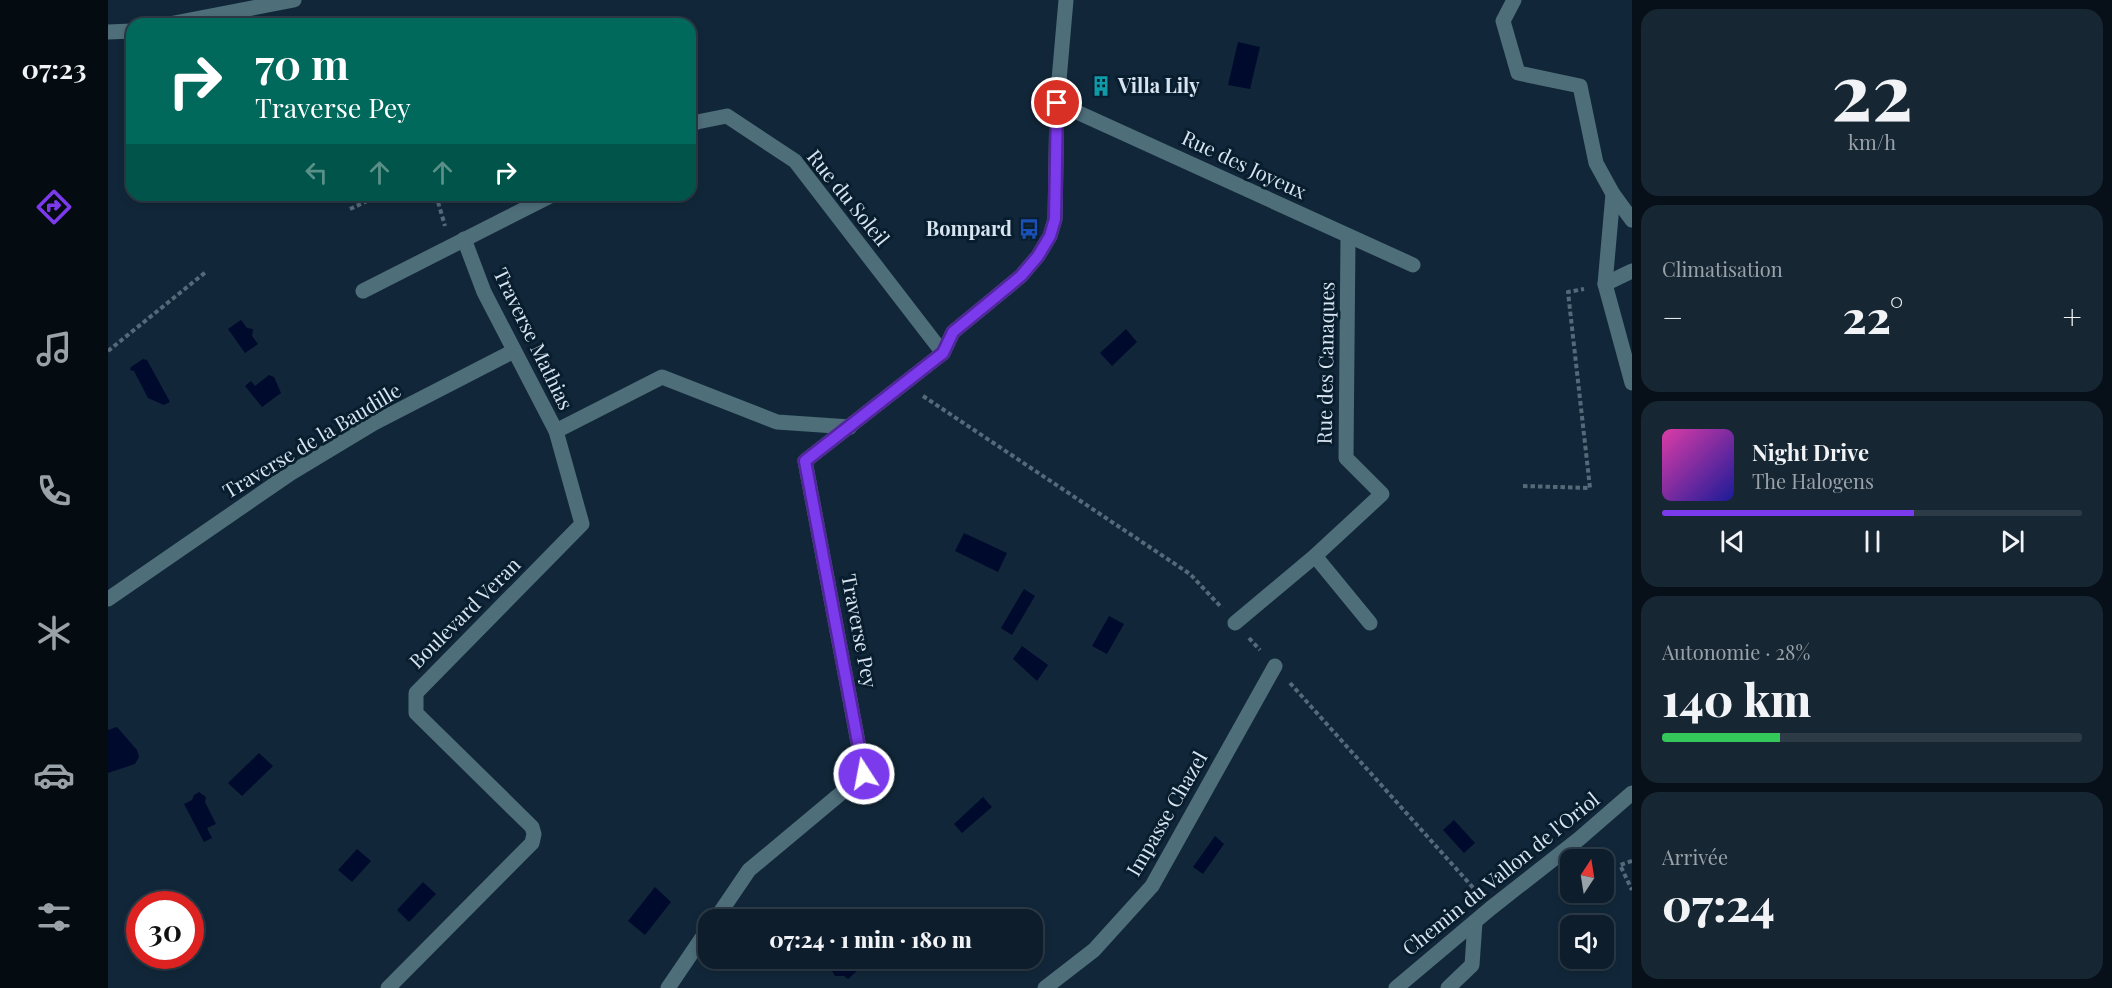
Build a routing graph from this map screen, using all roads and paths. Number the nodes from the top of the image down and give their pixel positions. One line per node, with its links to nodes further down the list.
1 (294, 0): 4 (street)
2 (1066, 0): 7 (street)
3 (1514, 0): 9 (street)
4 (201, 18)
5 (126, 31): 6 (street)
6 (108, 32)
7 (1057, 103): 15 (street, Rue des Joyeux); 25 (street)
8 (696, 122): 25 (street, Rue du Soleil)
9 (1613, 194): 14 (street); 20 (street)
10 (366, 201): 13 (path)
11 (439, 201): 16 (path)
12 (540, 201): 16 (street)
13 (350, 208)
14 (1632, 220)
15 (1348, 237): 17 (street, Rue des Joyeux); 30 (street, Rue des Canaques)
16 (457, 242): 21 (street); 24 (street, Traverse Mathias)
17 (1413, 265)
18 (207, 271): 23 (path)
19 (1632, 271): 20 (street)
20 (1605, 284): 26 (street)
21 (363, 291)
22 (1569, 298): 29 (path)
23 (108, 351)
24 (514, 351): 28 (street, Traverse Mathias); 31 (street, Traverse de la Baudille)
25 (943, 353): 27 (street, Traverse Pey)
26 (1632, 383)
27 (850, 427): 28 (street, Traverse Mathias); 38 (street, Traverse Pey)
28 (556, 431): 41 (street, Boulevard Veran)
29 (1523, 486)
30 (1315, 556): 32 (street, Rue des Canaques); 33 (street)
31 (108, 599)
32 (1235, 623)
33 (1370, 623)
34 (1275, 666): 43 (street, Impasse Chazel)
35 (1632, 793): 39 (street, Chemin du Vallon de l'Oriol)
36 (1632, 861): 37 (path)
37 (1632, 890)
38 (722, 909)
39 (1475, 922): 44 (street, Chemin du Vallon de l'Oriol); 45 (street)
40 (698, 944): 42 (street)
41 (388, 988)
42 (668, 988)
43 (1045, 988)
44 (1396, 988)
45 (1448, 988)

